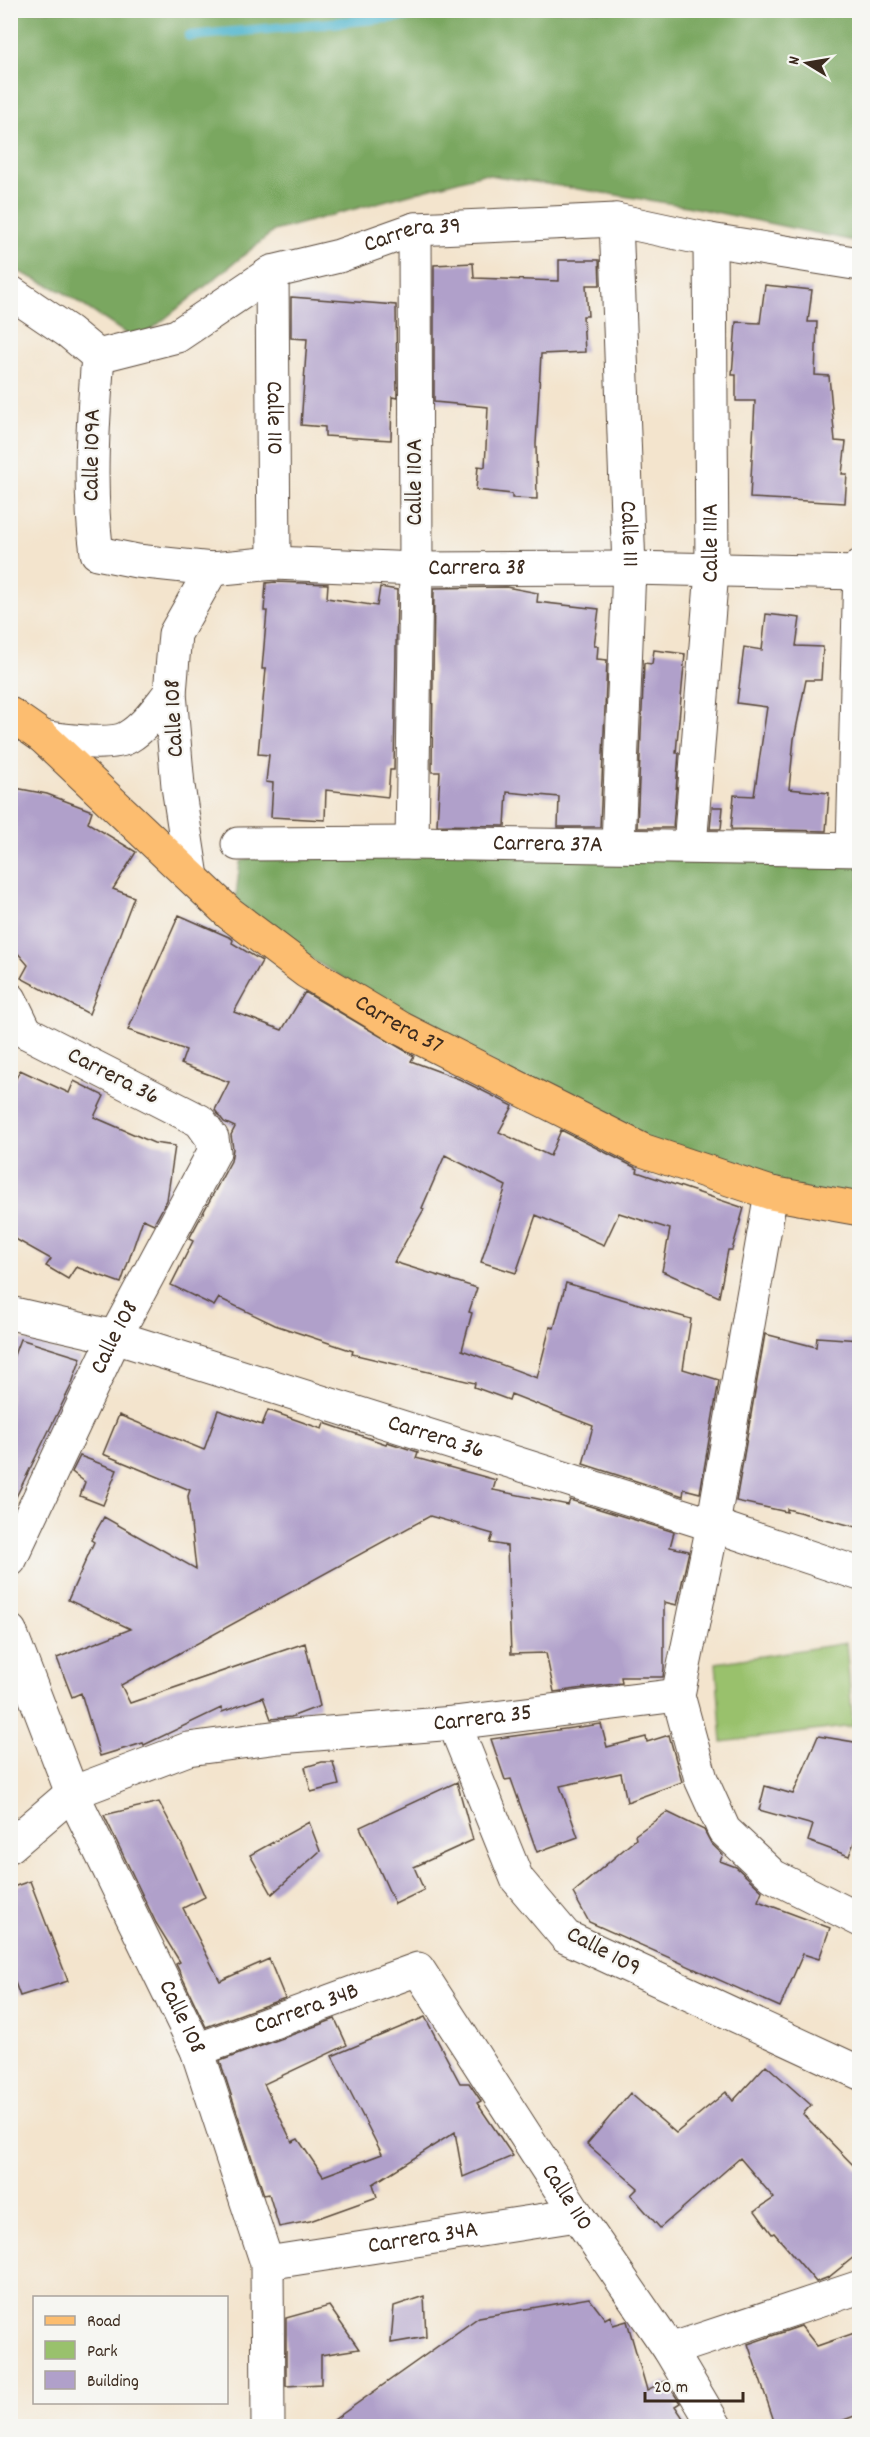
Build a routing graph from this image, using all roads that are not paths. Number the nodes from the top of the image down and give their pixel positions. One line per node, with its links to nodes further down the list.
1 (616, 220): 2 (street, Carrera 39); 3 (street, Carrera 39); 11 (street, Calle 111)
2 (415, 229): 5 (street, Carrera 39); 13 (street, Calle 110A)
3 (710, 240): 4 (street, Carrera 39); 14 (street, Calle 111A)
4 (860, 264)
5 (272, 272): 7 (street, Carrera 39); 9 (street, Calle 110)
6 (10, 292): 7 (street)
7 (98, 356): 8 (street, Calle 109A)
8 (97, 553): 12 (street, Carrera 38)
9 (274, 563): 12 (street, Carrera 38); 13 (street, Carrera 38)
10 (860, 566): 15 (street)
11 (629, 568): 13 (street, Carrera 38); 14 (street, Carrera 38); 21 (street, Calle 111)
12 (212, 569): 16 (street, Calle 108)
13 (416, 569): 19 (street, Calle 110A)
14 (712, 571): 15 (street, Carrera 38); 22 (street, Calle 111A)
15 (859, 573): 23 (street)
16 (170, 693): 18 (street); 24 (street, Calle 108)
17 (10, 714): 18 (main road, Carrera 37)
18 (43, 737): 24 (main road, Carrera 37)
19 (412, 843): 20 (street, Carrera 37A); 21 (street, Carrera 37A)
20 (238, 844)
21 (618, 845): 22 (street, Carrera 37A)
22 (690, 846): 23 (street, Carrera 37A)
23 (856, 849)
24 (192, 877): 28 (main road, Carrera 37)
25 (10, 999): 26 (street)
26 (18, 1036): 27 (street, Carrera 36)
27 (200, 1121): 31 (street, Calle 108)
28 (771, 1193): 29 (main road, Carrera 37); 32 (street)
29 (860, 1209)
30 (10, 1312): 31 (street, Carrera 36)
31 (115, 1337): 32 (street, Carrera 36); 33 (street, Calle 108)
32 (713, 1525): 34 (street, Carrera 36); 36 (street)
33 (10, 1560)
34 (860, 1574)
35 (10, 1630): 38 (street, Calle 108)
36 (678, 1695): 37 (street, Carrera 35); 40 (street)
37 (454, 1723): 38 (street, Carrera 35); 43 (street, Calle 109)
38 (72, 1793): 39 (street, Carrera 35); 42 (street, Calle 108)
39 (10, 1846)
40 (860, 1920)
41 (418, 1969): 42 (street, Carrera 34B); 44 (street, Calle 110)
42 (197, 2050): 45 (street, Calle 108)
43 (860, 2073)
44 (577, 2215): 45 (street, Carrera 34A); 47 (street, Calle 110)
45 (267, 2263): 48 (street, Calle 108)
46 (860, 2288): 47 (street)
47 (670, 2349): 49 (street, Calle 110)
48 (268, 2427)
49 (715, 2427)

